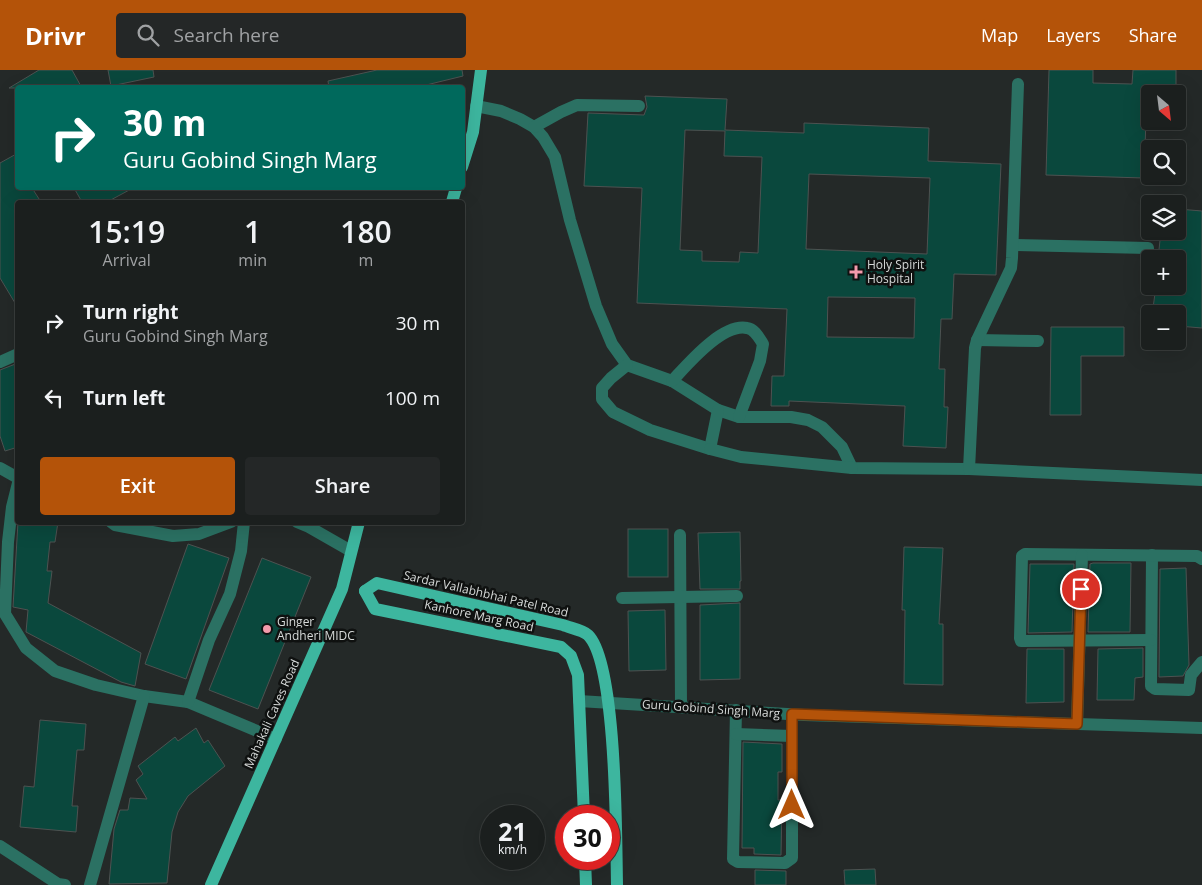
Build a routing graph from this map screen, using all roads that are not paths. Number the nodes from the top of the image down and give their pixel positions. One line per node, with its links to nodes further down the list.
1 (480, 70): 3 (main road)
2 (1018, 84): 7 (street)
3 (476, 106): 5 (street); 6 (main road)
4 (639, 106): 5 (street)
5 (534, 127): 13 (street)
6 (465, 157)
7 (1013, 244): 8 (street); 9 (street)
8 (1148, 248)
9 (977, 340): 10 (street); 20 (street)
10 (1038, 341)
11 (15, 355): 12 (street)
12 (0, 362)
13 (627, 365): 14 (street); 17 (street)
14 (672, 381): 15 (street); 16 (street)
15 (718, 410): 16 (street); 17 (street)
16 (739, 417): 19 (street)
17 (710, 449): 19 (street)
18 (0, 468): 21 (street)
19 (852, 468): 20 (street)
20 (969, 469): 22 (street)
21 (15, 476)
22 (1202, 480)
23 (15, 495): 42 (street)
24 (115, 525): 25 (street)
25 (223, 525)
26 (244, 525): 44 (street)
27 (304, 525): 30 (street)
28 (358, 525): 30 (main road, Mahakali Caves Road)
29 (680, 535): 37 (street)
30 (351, 551): 34 (main road, Mahakali Caves Road)
31 (1082, 555): 32 (street); 40 (street); 40 (street)
32 (1152, 555): 33 (street); 39 (street)
33 (1202, 559)
34 (342, 588): 35 (main road); 53 (main road, Mahakali Caves Road)
35 (365, 591): 43 (main road, Kanhore Marg Road); 45 (main road, Sardar Vallabhbhai Patel Road)
36 (737, 596): 37 (street)
37 (680, 597): 38 (street); 46 (street)
38 (622, 598)
39 (1150, 640): 40 (street); 41 (street)
40 (1079, 641): 49 (street)
41 (1202, 662)
42 (144, 696): 44 (street); 58 (street)
43 (579, 701): 45 (street, Guru Gobind Singh Marg); 54 (main road)
44 (188, 702): 53 (street)
45 (608, 702): 46 (street, Guru Gobind Singh Marg); 61 (main road, Sardar Vallabhbhai Patel Road)
46 (681, 706): 47 (street, Guru Gobind Singh Marg)
47 (736, 710): 48 (street, Guru Gobind Singh Marg); 51 (street)
48 (792, 714): 49 (street, Guru Gobind Singh Marg); 52 (street)
49 (1077, 724): 50 (street, Guru Gobind Singh Marg)
50 (1201, 731)
51 (736, 734): 52 (street); 52 (street)
52 (792, 736)
53 (276, 739): 59 (main road, Mahakali Caves Road)
54 (584, 805)
55 (0, 846): 57 (street)
56 (585, 870): 60 (main road)
57 (65, 885)
58 (90, 885)
59 (211, 885)
60 (586, 885)
61 (617, 885)

